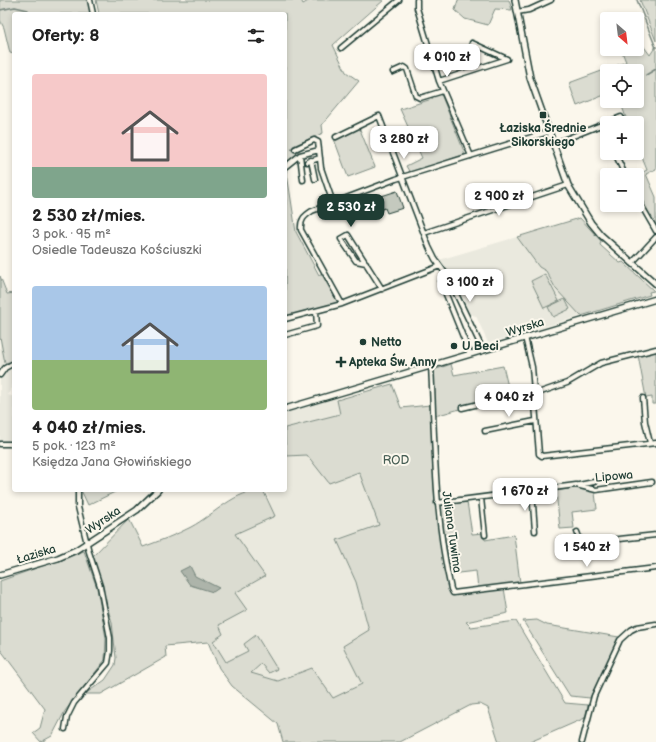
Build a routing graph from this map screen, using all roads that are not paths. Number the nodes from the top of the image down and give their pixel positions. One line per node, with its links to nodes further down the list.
1 (90, 0): 6 (street)
2 (399, 0): 9 (street)
3 (417, 0): 11 (street)
4 (515, 0): 7 (street)
5 (551, 0): 7 (street)
6 (93, 12)
7 (517, 12): 14 (street)
8 (472, 43): 11 (street)
9 (341, 48)
10 (393, 72): 12 (street)
11 (440, 82): 12 (street)
12 (443, 91): 20 (street)
13 (600, 125): 16 (street)
14 (548, 132): 16 (street); 20 (street)
15 (336, 137): 23 (street)
16 (553, 144): 26 (street)
17 (295, 149): 18 (street)
18 (319, 150): 19 (street); 21 (street)
19 (300, 155): 22 (street); 25 (street)
20 (471, 156): 23 (street)
21 (320, 158): 24 (street); 27 (street)
22 (287, 165)
23 (403, 178): 27 (street); 30 (street)
24 (315, 179)
25 (303, 180)
26 (568, 185): 30 (street); 33 (street)
27 (333, 203): 39 (street)
28 (644, 210): 29 (street)
29 (656, 231)
30 (424, 233): 34 (street)
31 (656, 237): 33 (street)
32 (366, 263): 32 (street); 37 (street)
33 (632, 263): 36 (street)
34 (440, 266): 37 (street); 45 (street)
35 (441, 282): 46 (street)
36 (656, 286)
37 (382, 289): 39 (street)
38 (656, 300): 43 (street, Wyrska)
39 (342, 304): 40 (street)
40 (316, 311): 41 (street); 42 (street)
41 (287, 318)
42 (287, 334)
43 (525, 337): 45 (street, Wyrska); 50 (street)
44 (656, 349): 50 (street)
45 (483, 350): 46 (street, Wyrska)
46 (470, 354): 48 (street, Wyrska)
47 (12, 364): 49 (street)
48 (431, 365): 52 (street, Wyrska); 67 (street, Juliana Tuwima)
49 (0, 375)
50 (533, 393): 53 (street); 54 (street)
51 (643, 398): 56 (street)
52 (287, 408)
53 (462, 408)
54 (535, 421): 55 (street); 56 (street)
55 (485, 431)
56 (650, 443): 57 (street)
57 (656, 443)
58 (0, 444): 59 (street)
59 (12, 444)
60 (594, 482): 62 (street)
61 (652, 482): 62 (street, Lipowa)
62 (576, 485): 63 (street, Lipowa)
63 (532, 491): 66 (street, Lipowa); 68 (street)
64 (78, 492): 72 (street)
65 (156, 492): 72 (street, Wyrska)
66 (481, 498): 67 (street, Lipowa); 70 (street)
67 (437, 503): 74 (street, Juliana Tuwima)
68 (535, 531)
69 (577, 532): 71 (street)
70 (485, 535)
71 (656, 535)
72 (87, 544): 73 (street, Wyrska); 77 (street)
73 (76, 550): 75 (street, Łaziska)
74 (656, 568)
75 (0, 575)
76 (656, 624): 78 (street)
77 (64, 729)
78 (582, 742)

